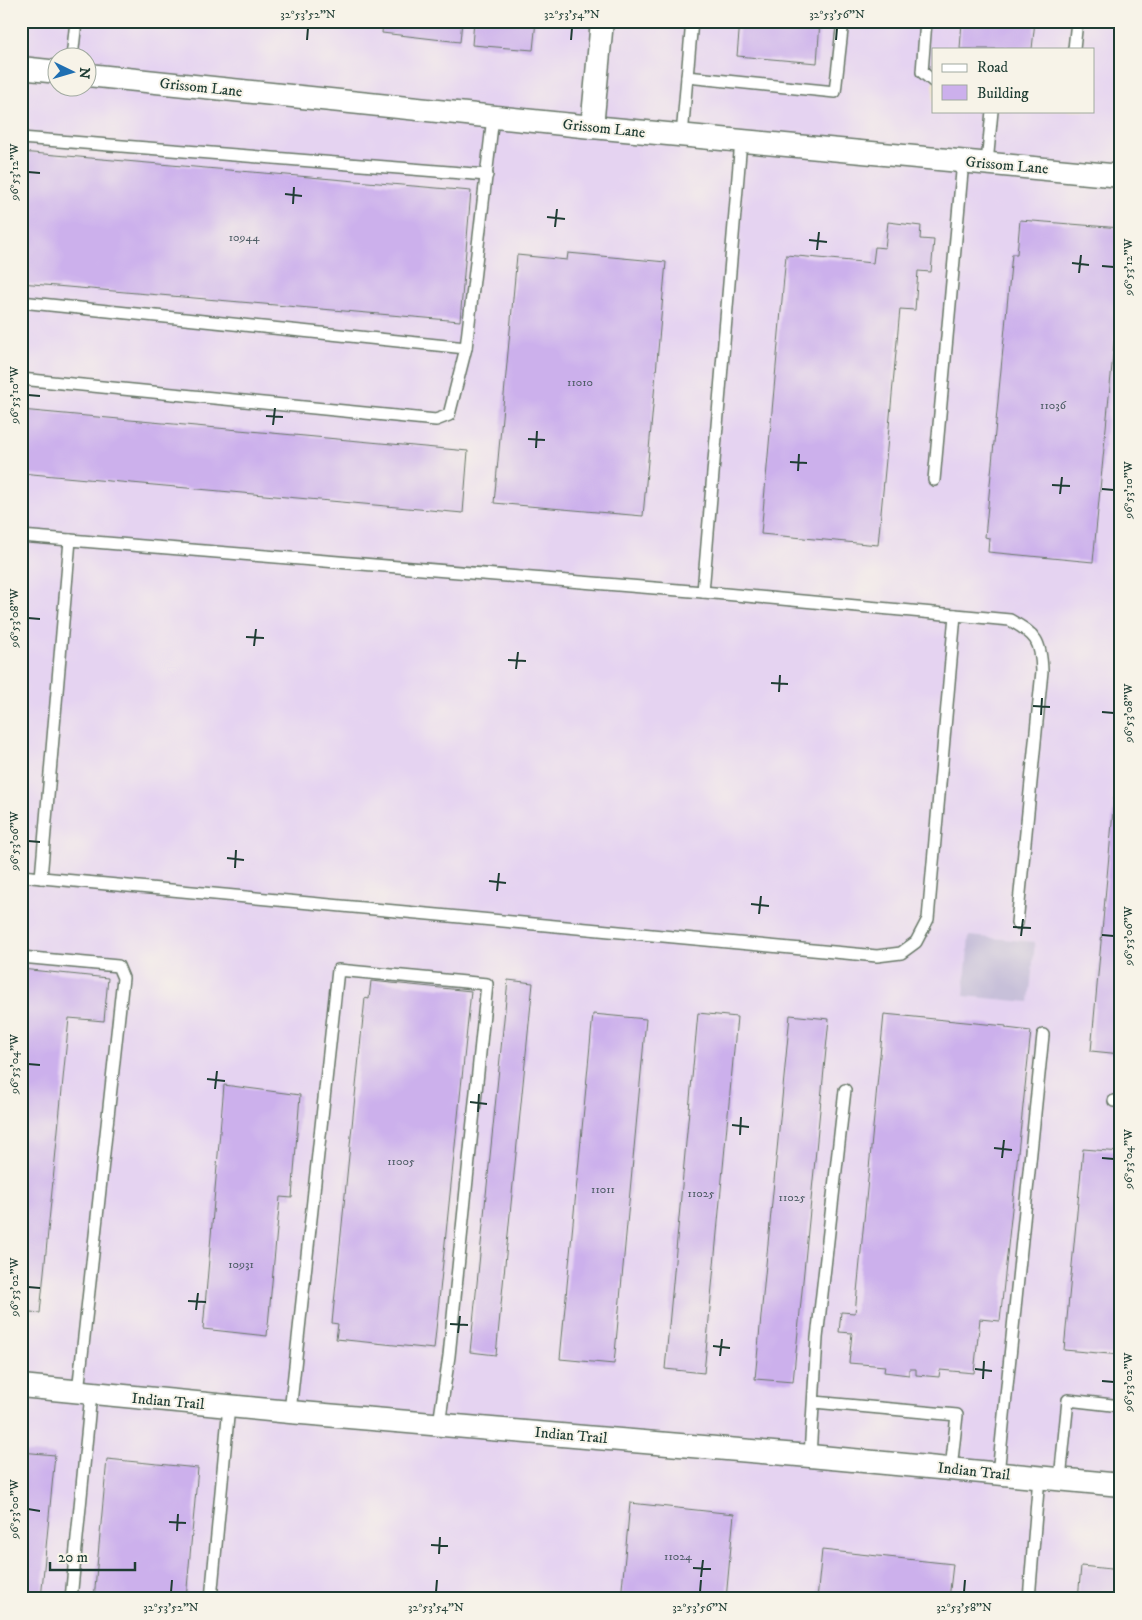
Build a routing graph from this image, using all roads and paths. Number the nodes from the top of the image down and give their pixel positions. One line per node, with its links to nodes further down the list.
1 (76, 21): 7 (lane)
2 (602, 21): 16 (street)
3 (692, 21): 12 (lane)
4 (842, 21): 12 (lane)
5 (926, 21): 13 (lane)
6 (1077, 21): 8 (lane)
7 (73, 48)
8 (1074, 48)
9 (21, 68): 10 (street)
10 (48, 71)
11 (98, 76): 15 (street, Grissom Lane)
12 (687, 78): 17 (lane)
13 (932, 79)
14 (992, 112): 21 (lane)
15 (493, 117): 16 (street, Grissom Lane); 22 (lane)
16 (592, 127): 17 (street, Grissom Lane)
17 (682, 136): 19 (street, Grissom Lane)
18 (21, 138): 22 (lane)
19 (741, 141): 20 (street, Grissom Lane); 30 (lane)
20 (963, 161): 21 (street, Grissom Lane); 27 (lane)
21 (987, 164): 23 (street, Grissom Lane)
22 (487, 176): 25 (lane)
23 (1121, 176)
24 (21, 302): 25 (lane)
25 (466, 348): 26 (lane)
26 (21, 379)
27 (934, 480)
28 (21, 536): 29 (lane)
29 (70, 540): 30 (lane); 33 (lane)
30 (703, 592): 31 (lane)
31 (955, 615): 33 (lane); 34 (lane)
32 (21, 876): 33 (lane)
33 (41, 878)
34 (1017, 923)
35 (21, 957): 39 (lane)
36 (1043, 1036): 47 (lane)
37 (845, 1090): 40 (lane)
38 (21, 1386): 39 (street, Indian Trail)
39 (85, 1393): 41 (street, Indian Trail); 50 (lane)
40 (814, 1402): 45 (lane); 46 (lane)
41 (229, 1406): 43 (street, Indian Trail); 51 (lane)
42 (1121, 1406): 48 (lane)
43 (290, 1412): 44 (street, Indian Trail); 44 (lane)
44 (439, 1424): 45 (street, Indian Trail)
45 (810, 1456): 46 (street, Indian Trail)
46 (951, 1469): 47 (street, Indian Trail)
47 (998, 1474): 48 (street, Indian Trail)
48 (1050, 1478): 49 (street, Indian Trail); 52 (lane)
49 (1121, 1485)
50 (71, 1599)
51 (211, 1599)
52 (1029, 1599)

